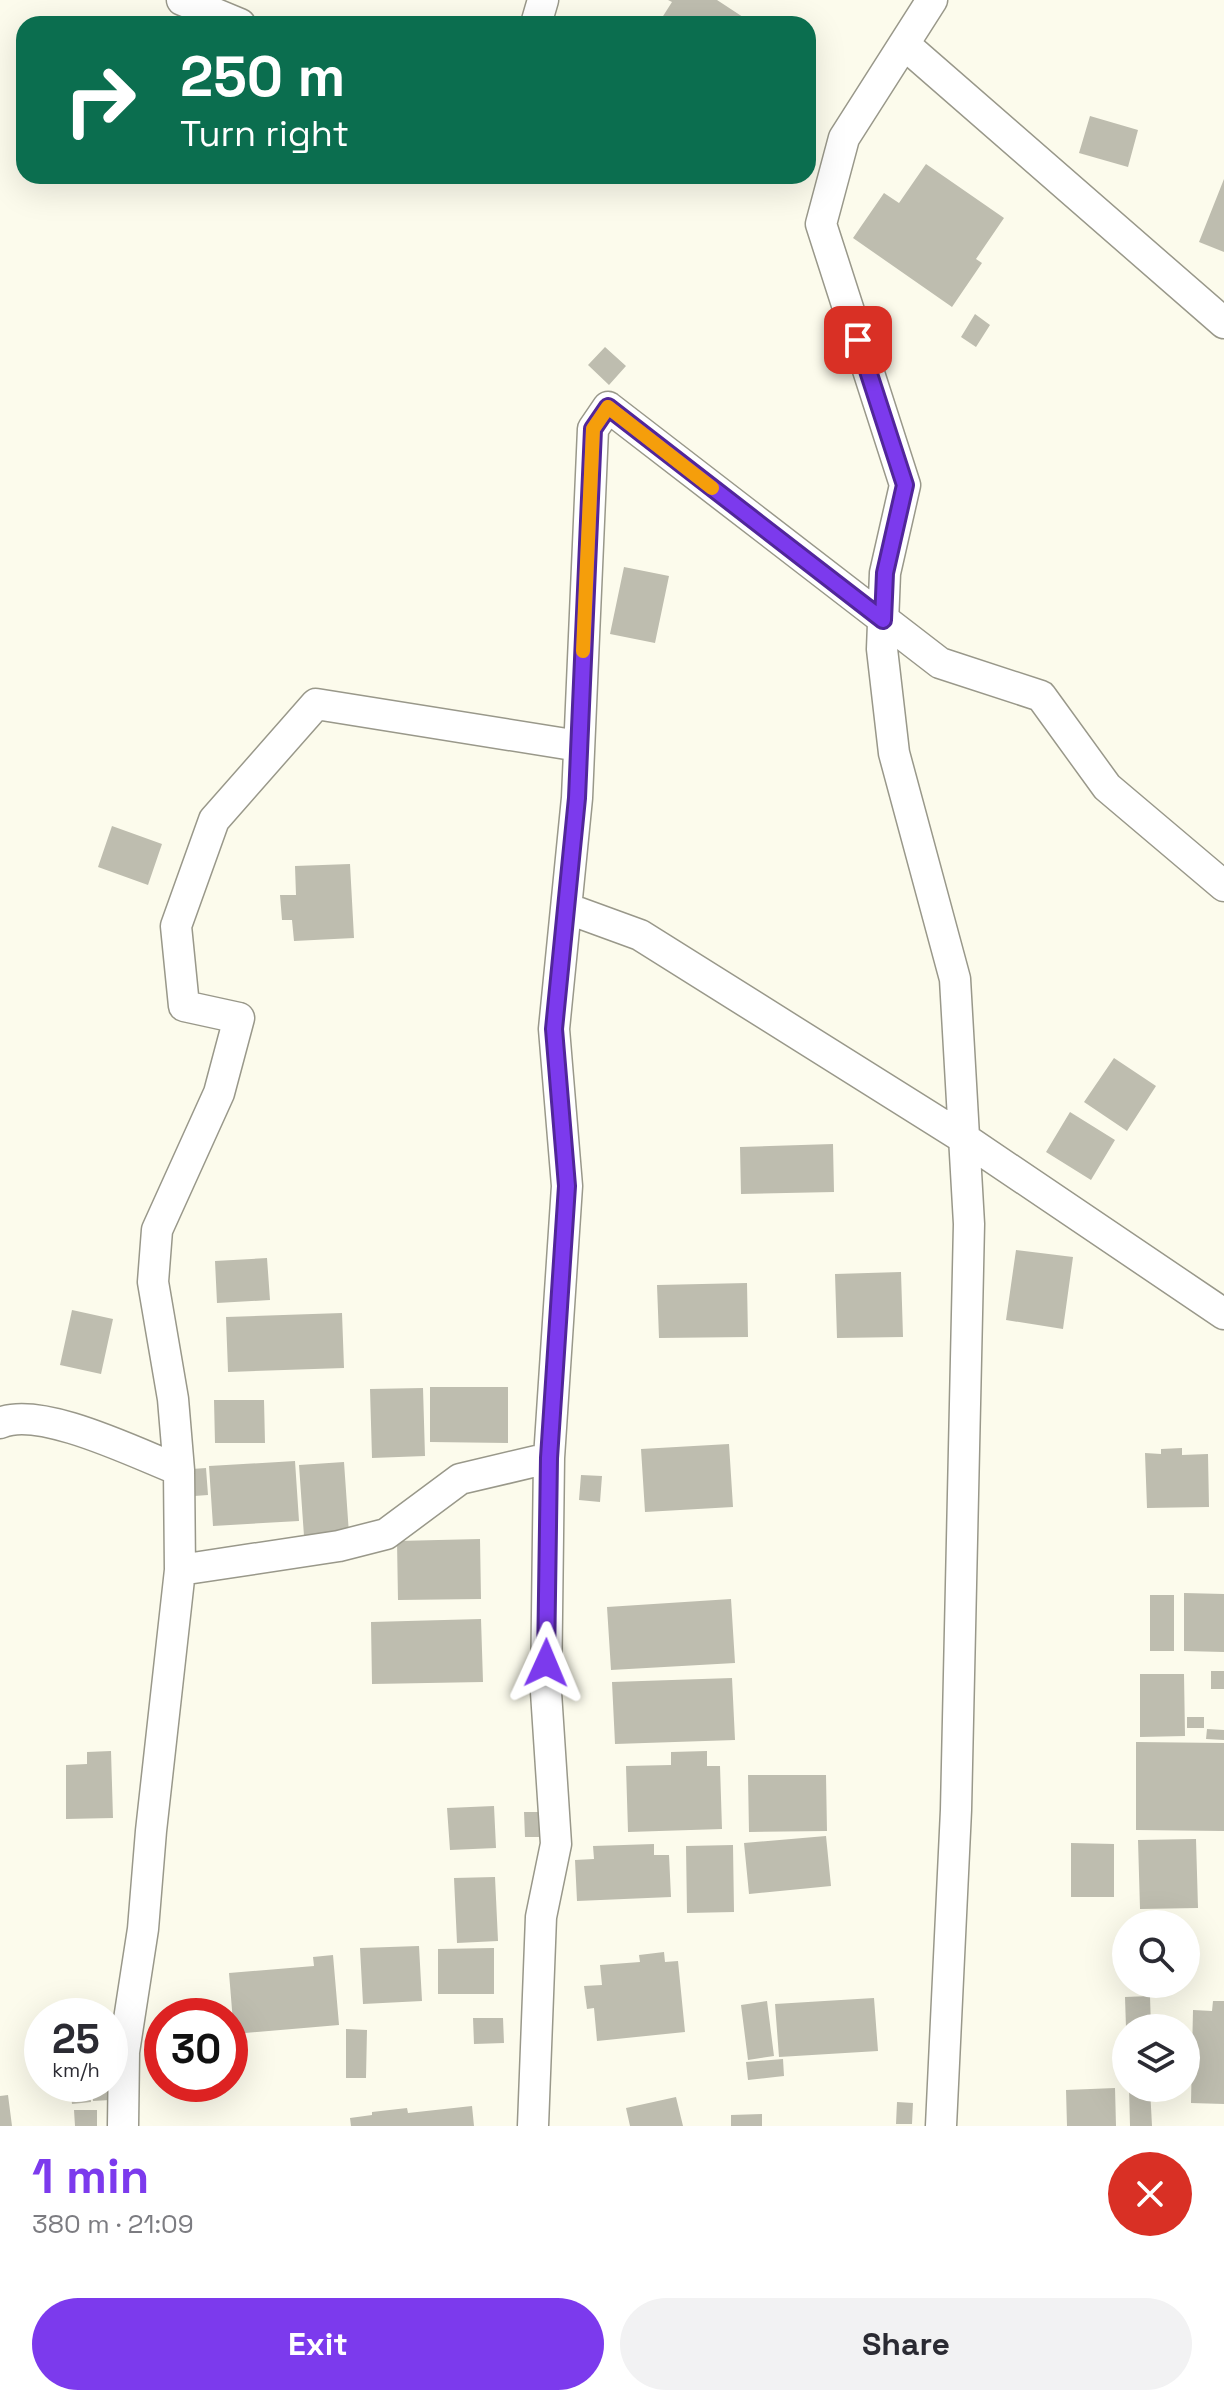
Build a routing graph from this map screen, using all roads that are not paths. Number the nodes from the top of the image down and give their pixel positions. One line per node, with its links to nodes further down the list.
1 (182, 0): 3 (street)
2 (932, 0): 4 (street)
3 (221, 16)
4 (904, 44): 5 (street); 6 (street)
5 (1224, 323)
6 (883, 620): 7 (street); 8 (street); 10 (street)
7 (579, 746): 9 (street); 14 (street)
8 (1224, 886)
9 (566, 908): 10 (street); 13 (street)
10 (965, 1139): 11 (street); 18 (street)
11 (1224, 1314)
12 (0, 1423): 14 (street)
13 (549, 1458): 15 (street); 17 (street)
14 (179, 1470): 15 (street)
15 (180, 1570): 16 (street)
16 (123, 2126)
17 (533, 2126)
18 (941, 2126)

